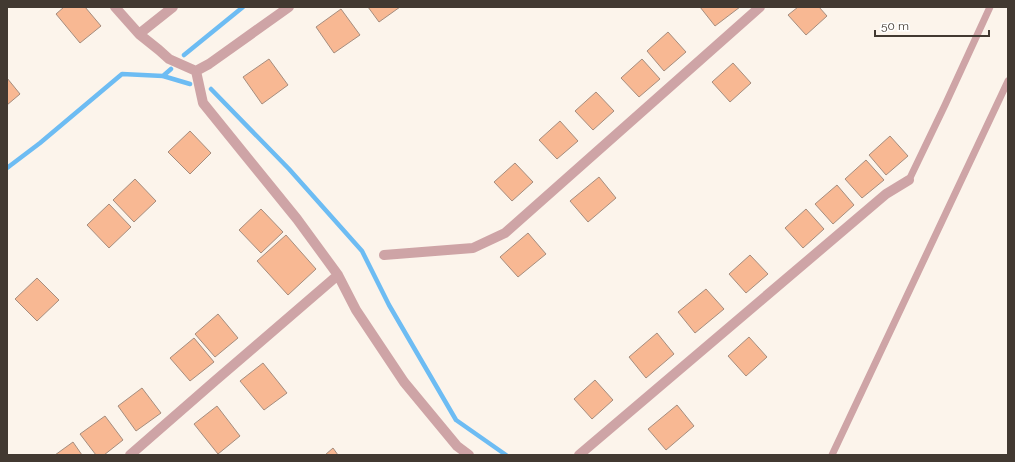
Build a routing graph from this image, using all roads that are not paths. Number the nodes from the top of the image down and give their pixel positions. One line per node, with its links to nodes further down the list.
1 (115, 7): 6 (street)
2 (173, 7): 6 (street)
3 (289, 7): 7 (street)
4 (760, 7): 10 (street)
5 (990, 7): 9 (lane)
6 (139, 34): 7 (street)
7 (196, 71): 11 (street)
8 (1008, 81): 15 (lane)
9 (909, 180): 14 (street)
10 (384, 255)
11 (338, 275): 12 (street); 13 (street)
12 (130, 455)
13 (469, 455)
14 (579, 455)
15 (832, 455)

